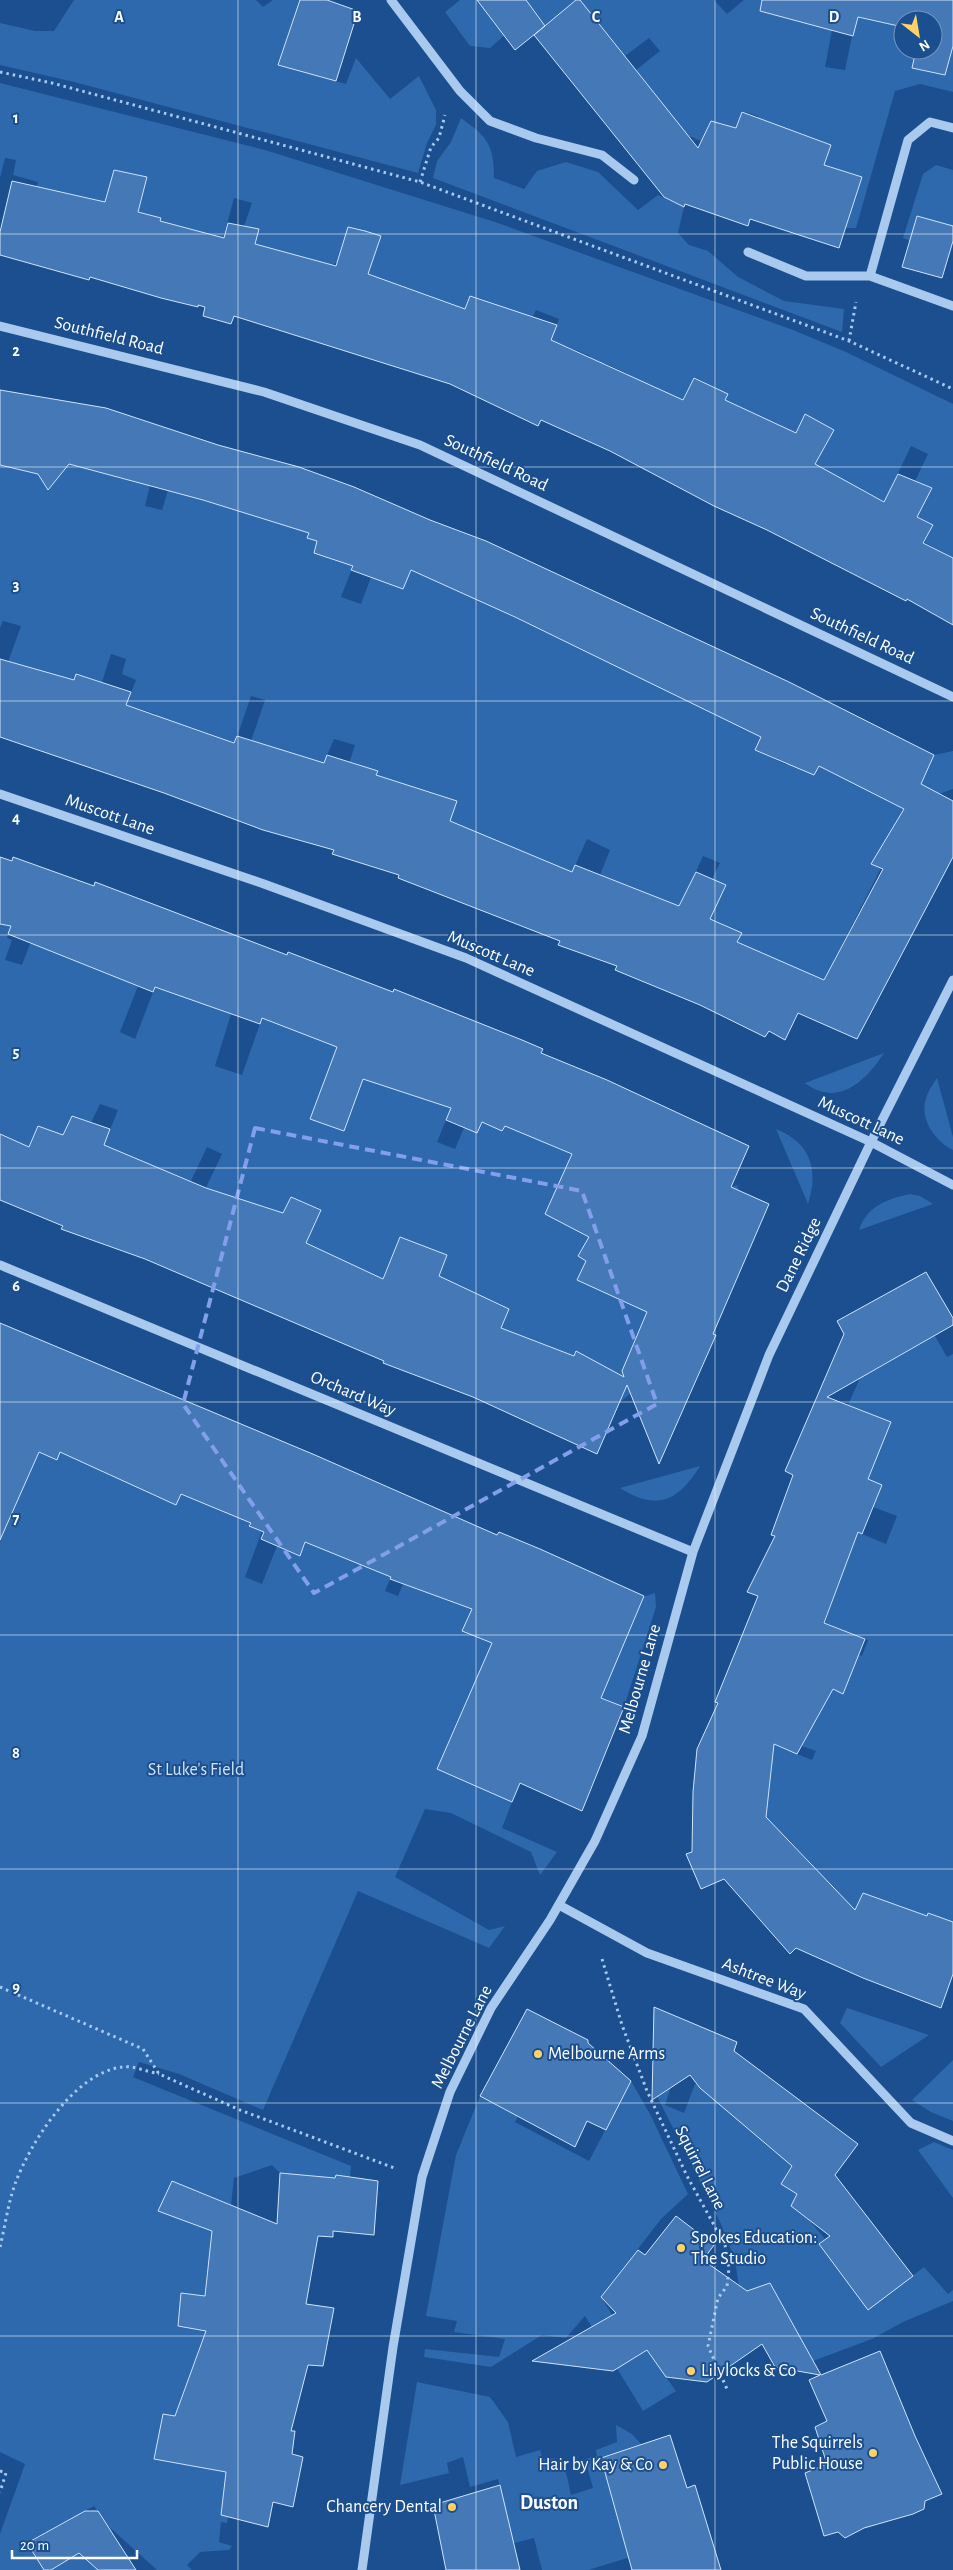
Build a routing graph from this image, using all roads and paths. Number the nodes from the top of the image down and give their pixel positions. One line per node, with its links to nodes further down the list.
1 (392, 0): 5 (street)
2 (0, 72): 6 (path)
3 (446, 107): 6 (path)
4 (953, 128): 8 (street)
5 (634, 180)
6 (420, 182): 11 (path)
7 (748, 252): 8 (street)
8 (870, 276): 9 (street); 11 (path)
9 (953, 306)
10 (0, 326): 13 (street, Southfield Road)
11 (849, 341): 12 (path)
12 (953, 390)
13 (953, 697)
14 (0, 794): 16 (street, Muscott Lane)
15 (953, 980): 16 (street, Dane Ridge)
16 (871, 1142): 17 (street, Muscott Lane); 19 (street, Dane Ridge)
17 (953, 1185)
18 (0, 1265): 19 (street, Orchard Way)
19 (693, 1552): 20 (street, Melbourne Lane)
20 (559, 1905): 24 (street, Ashtree Way); 25 (street, Melbourne Lane)
21 (602, 1958): 27 (path, Squirrel Lane)
22 (0, 1987): 23 (path)
23 (159, 2074): 25 (path); 26 (path)
24 (953, 2141)
25 (422, 2177): 30 (street, Melbourne Lane)
26 (0, 2247)
27 (727, 2389)
28 (0, 2471): 29 (path)
29 (0, 2492)
30 (362, 2570)

